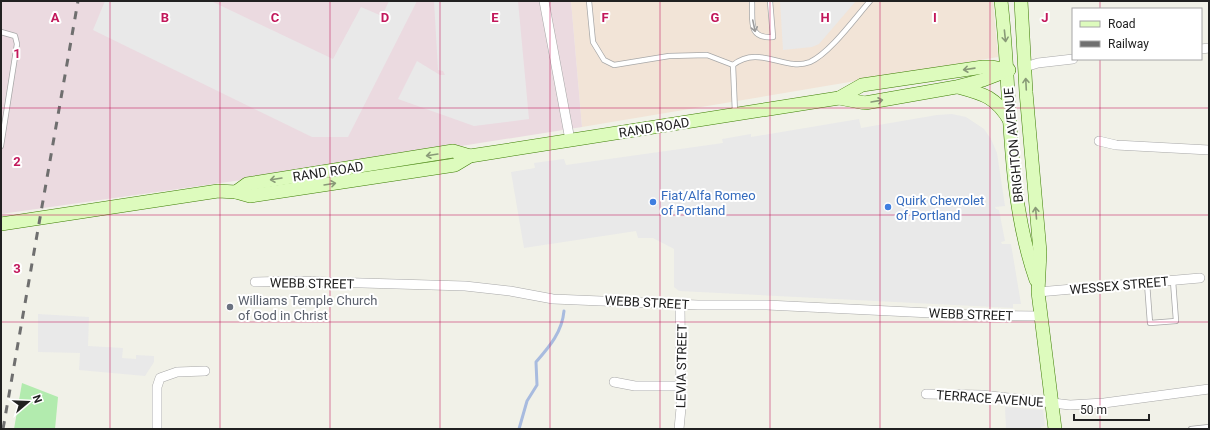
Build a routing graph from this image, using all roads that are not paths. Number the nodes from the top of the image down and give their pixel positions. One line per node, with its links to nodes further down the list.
1 (544, 1): 17 (street)
2 (589, 1): 10 (lane)
3 (752, 1): 4 (lane, one-way to 4)
4 (770, 1)
5 (870, 1): 10 (lane)
6 (1001, 1): 12 (main road, BRIGHTON AVENUE, one-way to 12)
7 (1021, 1): 11 (main road, BRIGHTON AVENUE)
8 (1, 32): 19 (lane)
9 (1072, 59): 11 (street)
10 (733, 65): 15 (lane)
11 (1025, 67): 12 (main road, RAND ROAD); 26 (main road, BRIGHTON AVENUE, one-way to 11)
12 (1007, 70): 13 (main road, RAND ROAD); 14 (main road, RAND ROAD, one-way to 14); 16 (main road, BRIGHTON AVENUE)
13 (956, 87): 14 (main road, RAND ROAD, one-way to 13); 16 (main road)
14 (839, 98): 15 (main road, RAND ROAD)
15 (735, 114): 17 (main road, RAND ROAD)
16 (1010, 121): 26 (main road, BRIGHTON AVENUE)
17 (570, 140): 21 (main road, RAND ROAD)
18 (1100, 141): 20 (street)
19 (1, 146)
20 (1209, 150)
21 (1, 224)
22 (1200, 278): 23 (street, WESSEX STREET)
23 (1174, 281): 25 (street, WESSEX STREET); 25 (lane)
24 (255, 282): 27 (street, WEBB STREET)
25 (1147, 283): 26 (street, WESSEX STREET)
26 (1038, 289): 28 (main road, BRIGHTON AVENUE)
27 (680, 304): 28 (street, WEBB STREET); 31 (street, LEVIA STREET)
28 (1040, 316): 34 (main road, BRIGHTON AVENUE)
29 (205, 371): 36 (street)
30 (614, 382): 31 (street)
31 (681, 386): 37 (street, LEVIA STREET)
32 (1209, 389): 34 (street, TERRACE AVENUE)
33 (926, 394): 34 (street, TERRACE AVENUE)
34 (1053, 402): 38 (main road, BRIGHTON AVENUE)
35 (1209, 427): 39 (lane)
36 (157, 429)
37 (679, 429)
38 (1055, 429)
39 (1191, 429)

